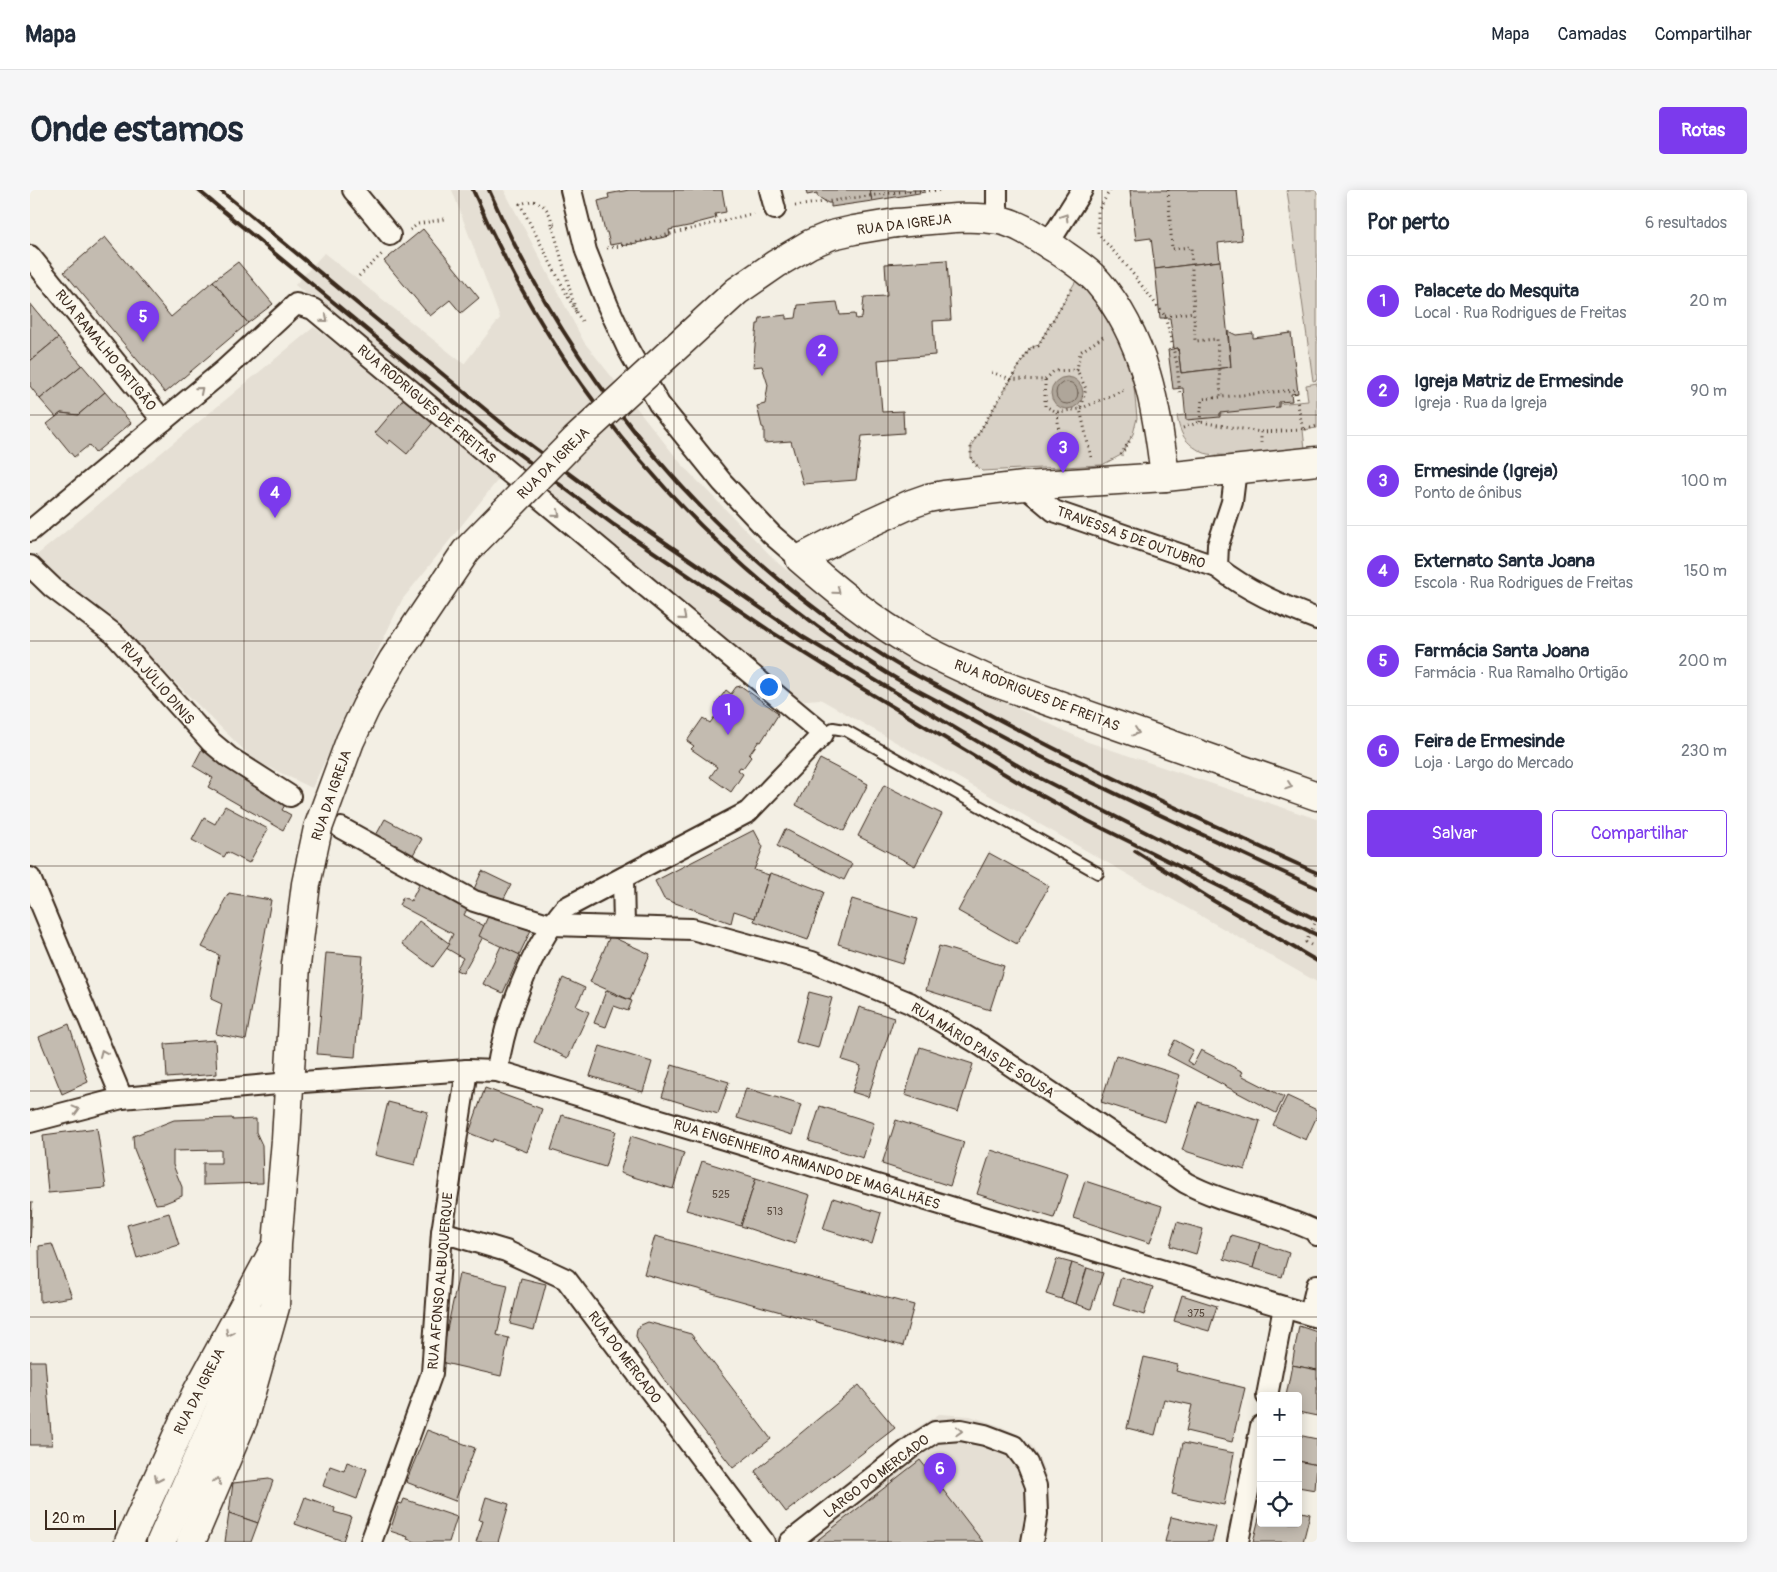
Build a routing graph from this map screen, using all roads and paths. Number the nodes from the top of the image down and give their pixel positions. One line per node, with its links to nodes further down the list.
1 (353, 190): 14 (street)
2 (571, 190): 12 (street, RUA RODRIGUES DE FREITAS)
3 (944, 190): 8 (path)
4 (997, 190): 10 (street)
5 (1082, 190): 15 (street, one-way to 5)
6 (1110, 190): 21 (path)
7 (1168, 190): 20 (path)
8 (934, 191): 9 (path)
9 (898, 192)
10 (997, 220): 15 (main road, RUA DA IGREJA); 67 (main road, RUA DA IGREJA, bridge)
11 (552, 224): 12 (path); 19 (path); 19 (path)
12 (580, 227): 50 (street, RUA RODRIGUES DE FREITAS)
13 (675, 232): 16 (path)
14 (390, 235)
15 (1048, 244): 47 (main road, RUA DA IGREJA)
16 (626, 245)
17 (30, 256): 34 (street, RUA RAMALHO ORTIGÃO)
18 (1072, 287): 26 (path)
19 (576, 312): 22 (path)
20 (1194, 312): 21 (path); 29 (path)
21 (1165, 316): 30 (path)
22 (582, 321)
23 (1109, 331): 24 (path)
24 (1077, 370): 27 (path); 31 (path)
25 (991, 372): 26 (path)
26 (1011, 379): 27 (path); 44 (path)
27 (1045, 380): 32 (path)
28 (1130, 388): 31 (path)
29 (1221, 397): 35 (path); 37 (path)
30 (1181, 401)
31 (1080, 409): 32 (path); 43 (path)
32 (1057, 412): 45 (path)
33 (1183, 420): 35 (path)
34 (163, 421): 49 (street, RUA RODRIGUES DE FREITAS); 54 (street, RUA RODRIGUES DE FREITAS, one-way to 54)
35 (1200, 422): 38 (path)
36 (1317, 427): 37 (path)
37 (1303, 430): 38 (path)
38 (1261, 432): 40 (path)
39 (1133, 434): 41 (path)
40 (1261, 446)
41 (1114, 458)
42 (1317, 461): 46 (main road)
43 (1093, 465)
44 (977, 467)
45 (1063, 468)
46 (1236, 469): 47 (main road); 52 (street, TRAVESSA 5 DE OUTUBRO)
47 (1164, 477): 48 (main road)
48 (1024, 486): 50 (main road); 52 (street, TRAVESSA 5 DE OUTUBRO)
49 (30, 531)
50 (800, 559): 56 (main road, RUA RODRIGUES DE FREITAS, one-way to 56)
51 (30, 566): 55 (street, RUA JÚLIO DINIS)
52 (1217, 567): 53 (street, TRAVESSA 5 DE OUTUBRO)
53 (1317, 619)
54 (823, 734): 58 (lane); 60 (street)
55 (290, 796)
56 (1317, 796)
57 (341, 828): 62 (street, RUA MÁRIO PAIS DE SOUSA)
58 (1098, 873)
59 (30, 878): 68 (street, one-way to 59)
60 (623, 878): 62 (street); 63 (street)
61 (1317, 919): 64 (path)
62 (551, 925): 63 (street, RUA MÁRIO PAIS DE SOUSA); 66 (street)
63 (624, 926): 71 (street, RUA MÁRIO PAIS DE SOUSA)
64 (1311, 945)
65 (467, 1070): 66 (street, RUA ENGENHEIRO ARMANDO DE MAGALHÃES); 67 (street, RUA ENGENHEIRO ARMANDO DE MAGALHÃES); 70 (street, RUA AFONSO ALBUQUERQUE)
66 (497, 1071): 74 (street, RUA ENGENHEIRO ARMANDO DE MAGALHÃES)
67 (289, 1083): 68 (street, RUA ENGENHEIRO ARMANDO DE MAGALHÃES); 72 (main road, RUA DA IGREJA)
68 (122, 1098): 69 (street, RUA ENGENHEIRO ARMANDO DE MAGALHÃES, one-way to 68)
69 (30, 1122)
70 (442, 1232): 81 (street, RUA AFONSO ALBUQUERQUE); 82 (street, RUA DO MERCADO)
71 (1317, 1235)
72 (277, 1244): 78 (main road, RUA DA IGREJA, one-way to 78); 79 (main road, RUA DA IGREJA); 80 (main road, RUA DA IGREJA, one-way to 72)
73 (1317, 1285): 75 (street)
74 (1284, 1306): 75 (street, RUA ENGENHEIRO ARMANDO DE MAGALHÃES); 76 (street)
75 (1313, 1316)
76 (1268, 1392)
77 (1259, 1437): 85 (street)
78 (129, 1542)
79 (160, 1542)
80 (191, 1542)
81 (371, 1542)
82 (764, 1542)
83 (790, 1542): 84 (street, LARGO DO MERCADO, one-way to 84)
84 (1032, 1542)
85 (1238, 1542)

